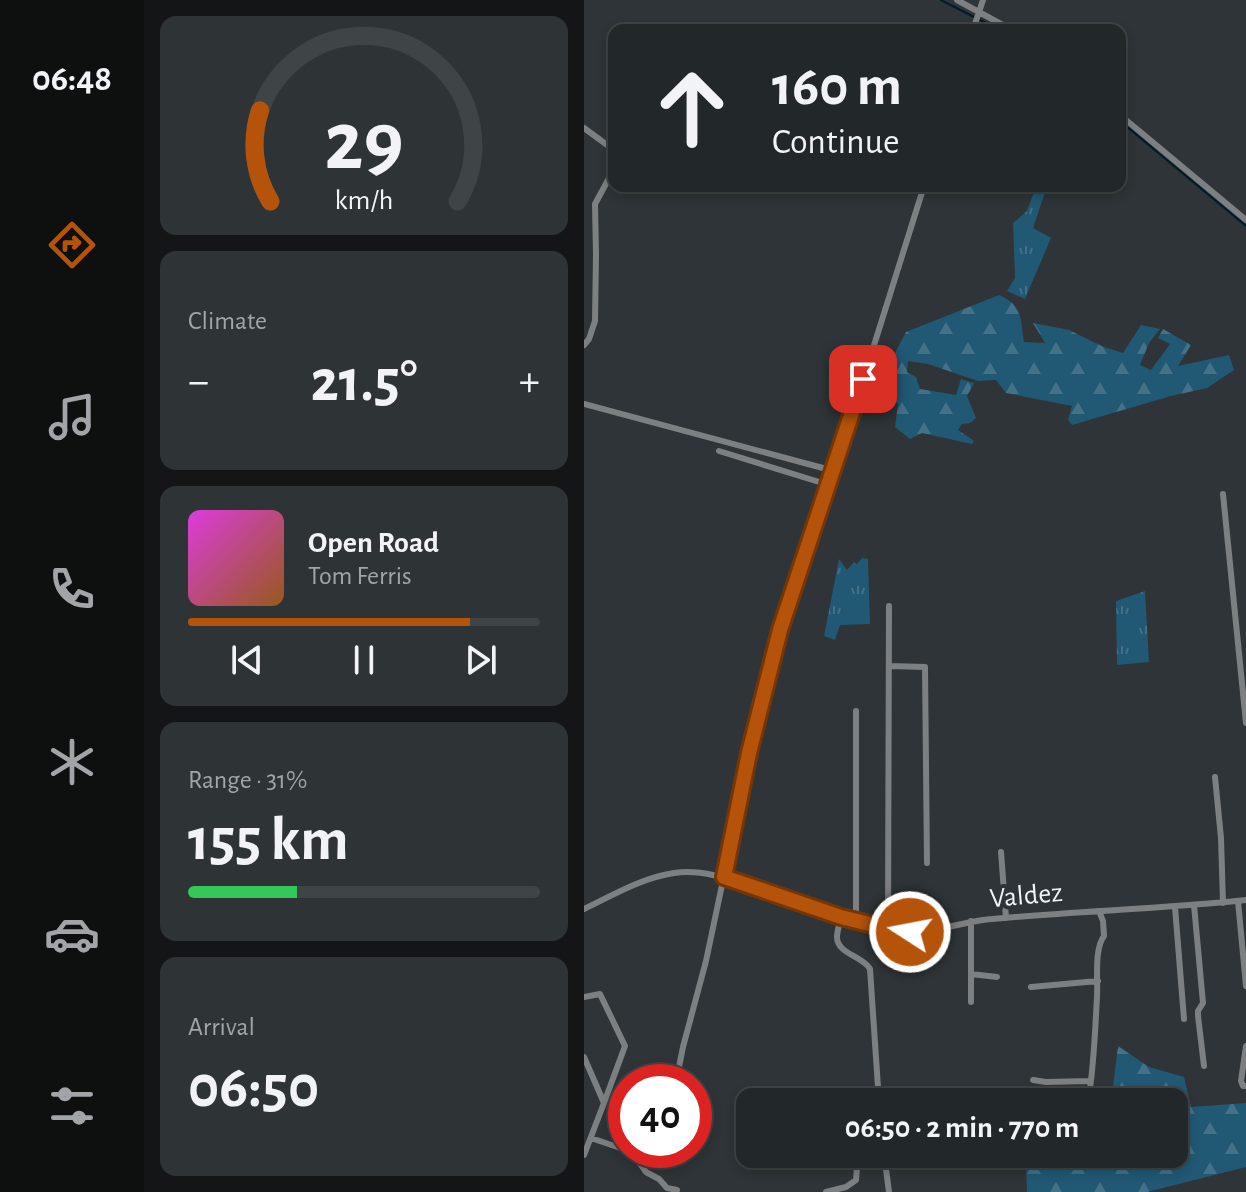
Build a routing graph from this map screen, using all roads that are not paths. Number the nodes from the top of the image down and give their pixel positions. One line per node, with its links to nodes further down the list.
1 (957, 0): 3 (street)
2 (983, 0): 3 (street)
3 (978, 16): 4 (street); 5 (street)
4 (975, 24)
5 (997, 24)
6 (1126, 120): 11 (street)
7 (584, 128): 8 (street)
8 (608, 146)
9 (608, 180): 12 (street)
10 (922, 192): 15 (street)
11 (1246, 220)
12 (584, 345)
13 (584, 404): 15 (street)
14 (719, 451): 16 (street)
15 (834, 471): 16 (street)
16 (829, 485): 25 (street)
17 (1223, 494): 21 (street)
18 (889, 606): 19 (street)
19 (890, 666): 24 (street); 36 (street)
20 (856, 711): 34 (street)
21 (1246, 723)
22 (1215, 777): 27 (street)
23 (1001, 852): 33 (street)
24 (927, 863)
25 (724, 877): 30 (street, Valdez); 32 (street, Valdez); 47 (street)
26 (1242, 901): 27 (street, Valdez); 40 (street)
27 (1223, 903): 28 (street, Valdez)
28 (1194, 905): 29 (street, Valdez); 48 (street)
29 (1175, 907): 31 (street, Valdez); 44 (street)
30 (584, 909)
31 (1099, 911): 33 (street, Valdez); 39 (street)
32 (841, 917): 34 (street, Valdez); 52 (street)
33 (1006, 918): 35 (street, Valdez)
34 (856, 921): 36 (street, Valdez)
35 (971, 921): 36 (street, Valdez); 37 (street)
36 (888, 929)
37 (971, 974): 38 (street); 43 (street)
38 (997, 977)
39 (1098, 981): 41 (street); 50 (street)
40 (1246, 986)
41 (1031, 987)
42 (584, 997): 54 (street)
43 (971, 1002)
44 (1184, 1019)
45 (1246, 1046): 51 (street)
46 (584, 1057): 54 (street)
47 (680, 1064)
48 (1204, 1066)
49 (1033, 1080): 50 (street)
50 (1090, 1081): 53 (street)
51 (1246, 1086)
52 (876, 1088)
53 (1089, 1088)
54 (604, 1103): 55 (street)
55 (591, 1138): 56 (street); 59 (street)
56 (584, 1155)
57 (857, 1168): 60 (street)
58 (886, 1168): 61 (street)
59 (677, 1190)
60 (826, 1192)
61 (889, 1192)

